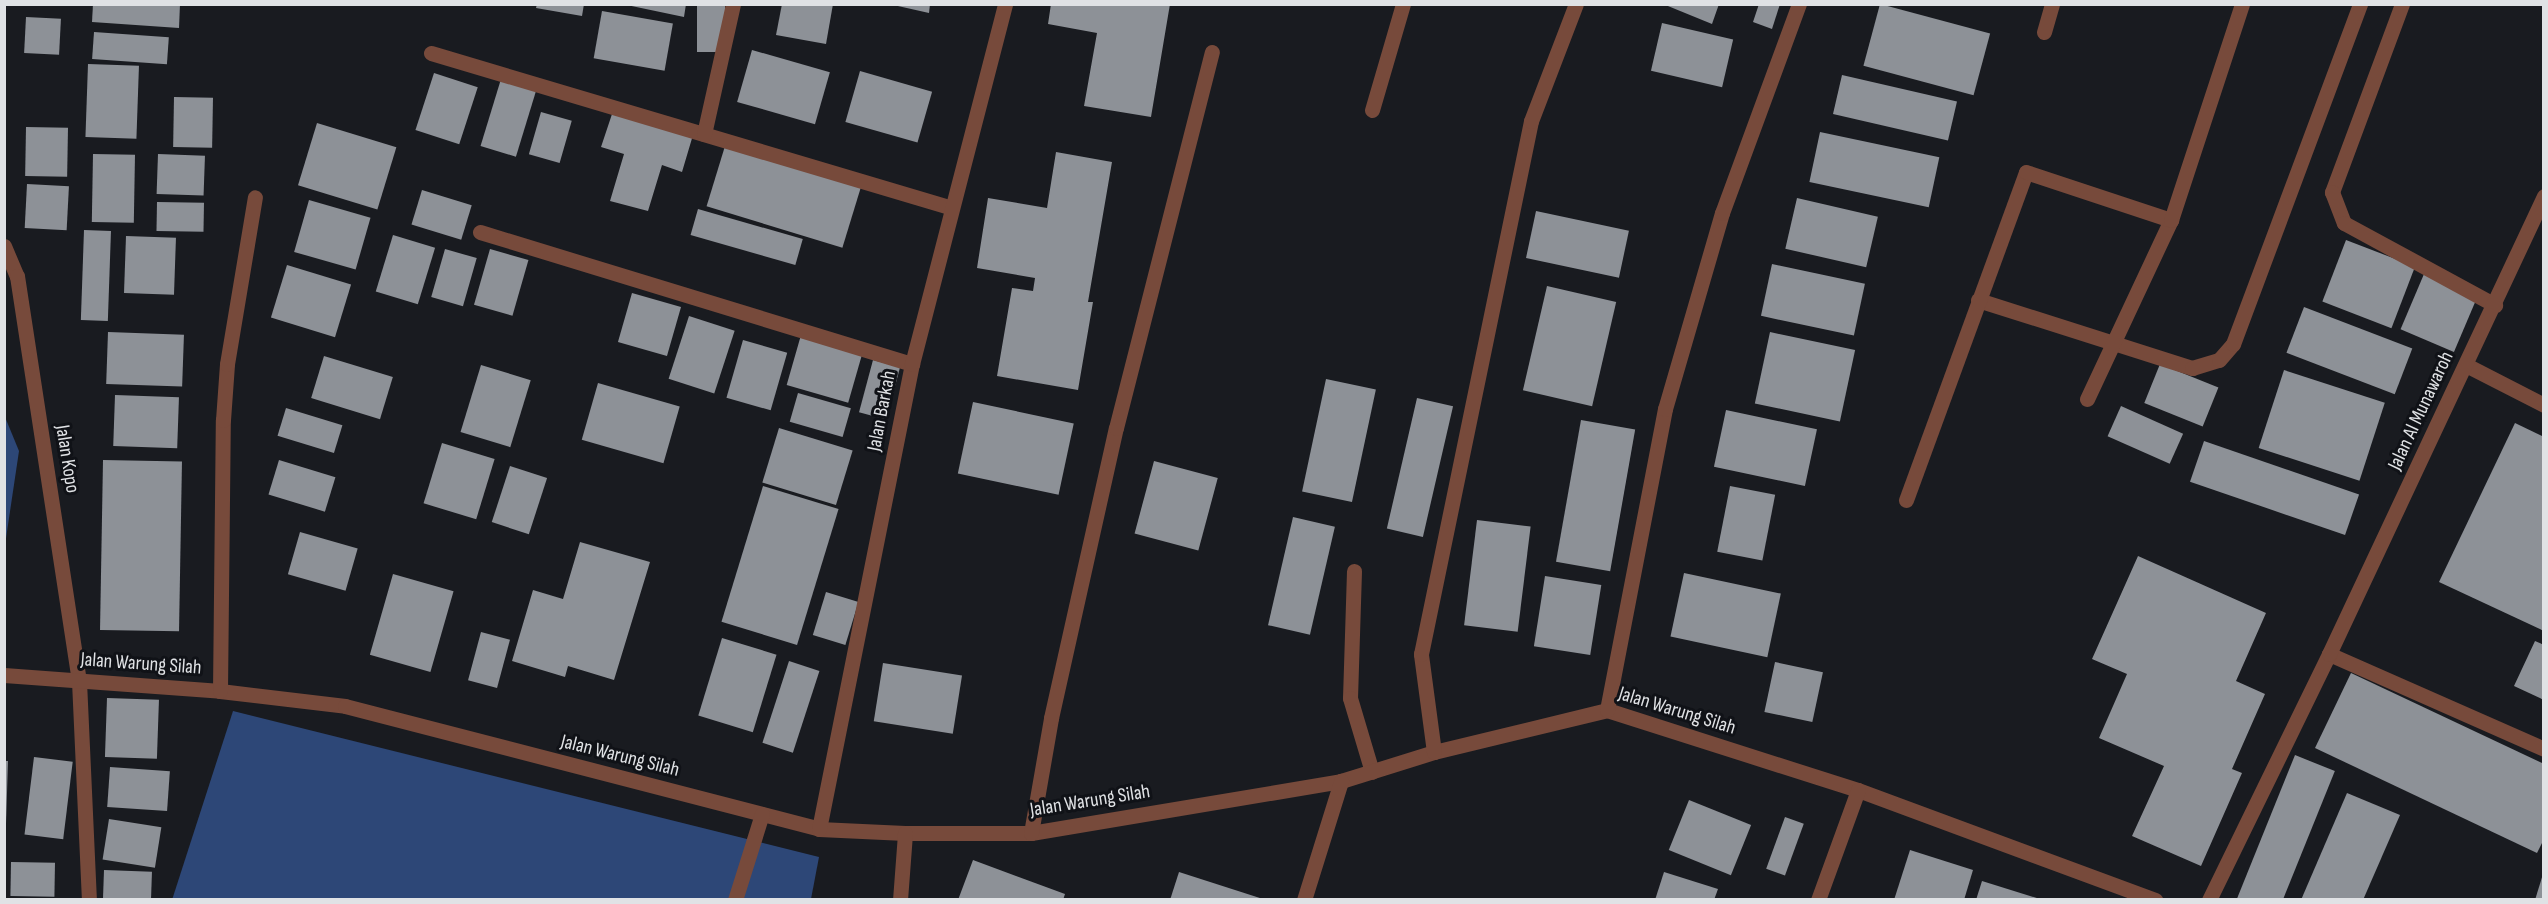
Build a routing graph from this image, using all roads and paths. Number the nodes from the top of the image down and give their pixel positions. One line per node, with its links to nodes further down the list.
1 (733, 4): 14 (street)
2 (1005, 4): 17 (street, Jalan Barkah)
3 (1402, 4): 13 (street)
4 (1576, 4): 36 (street)
5 (1799, 4): 34 (street)
6 (2052, 4): 10 (street)
7 (2242, 4): 18 (street)
8 (2360, 4): 23 (street)
9 (2402, 4): 22 (street)
10 (2044, 32)
11 (1212, 52): 43 (street)
12 (431, 53): 14 (street)
13 (1372, 111)
14 (704, 135): 17 (street)
15 (255, 196): 33 (street)
16 (2544, 196): 22 (street, Jalan Al Munawaroh)
17 (949, 207): 24 (street, Jalan Barkah)
18 (2171, 220): 21 (street); 23 (street)
19 (480, 232): 24 (street)
20 (4, 246): 32 (street, Jalan Kopo)
21 (1978, 300): 23 (street); 28 (street)
22 (2495, 305): 25 (street, Jalan Al Munawaroh)
23 (2112, 342): 26 (street)
24 (912, 364): 41 (street, Jalan Barkah)
25 (2466, 365): 27 (street); 30 (street, Jalan Al Munawaroh)
26 (2087, 399)
27 (2544, 405)
28 (1906, 500)
29 (1354, 571): 37 (street)
30 (2329, 654): 35 (street); 50 (street, Jalan Al Munawaroh)
31 (4, 675): 32 (street, Jalan Warung Silah)
32 (80, 681): 33 (street, Jalan Warung Silah); 44 (street, Jalan Kopo)
33 (220, 691): 40 (street, Jalan Warung Silah)
34 (1607, 710): 36 (street, Jalan Warung Silah); 39 (street, Jalan Warung Silah)
35 (2544, 748)
36 (1434, 753): 37 (street, Jalan Warung Silah)
37 (1372, 771): 38 (street, Jalan Warung Silah)
38 (1341, 782): 43 (street, Jalan Warung Silah); 47 (street)
39 (1858, 790): 48 (street); 49 (street, Jalan Warung Silah)
40 (762, 814): 41 (street, Jalan Warung Silah); 45 (street)
41 (819, 829): 42 (street, Jalan Warung Silah)
42 (905, 833): 43 (street, Jalan Warung Silah); 46 (street)
43 (1031, 833)
44 (89, 900)
45 (735, 900)
46 (900, 900)
47 (1304, 900)
48 (1818, 900)
49 (2156, 900)
50 (2209, 900)

